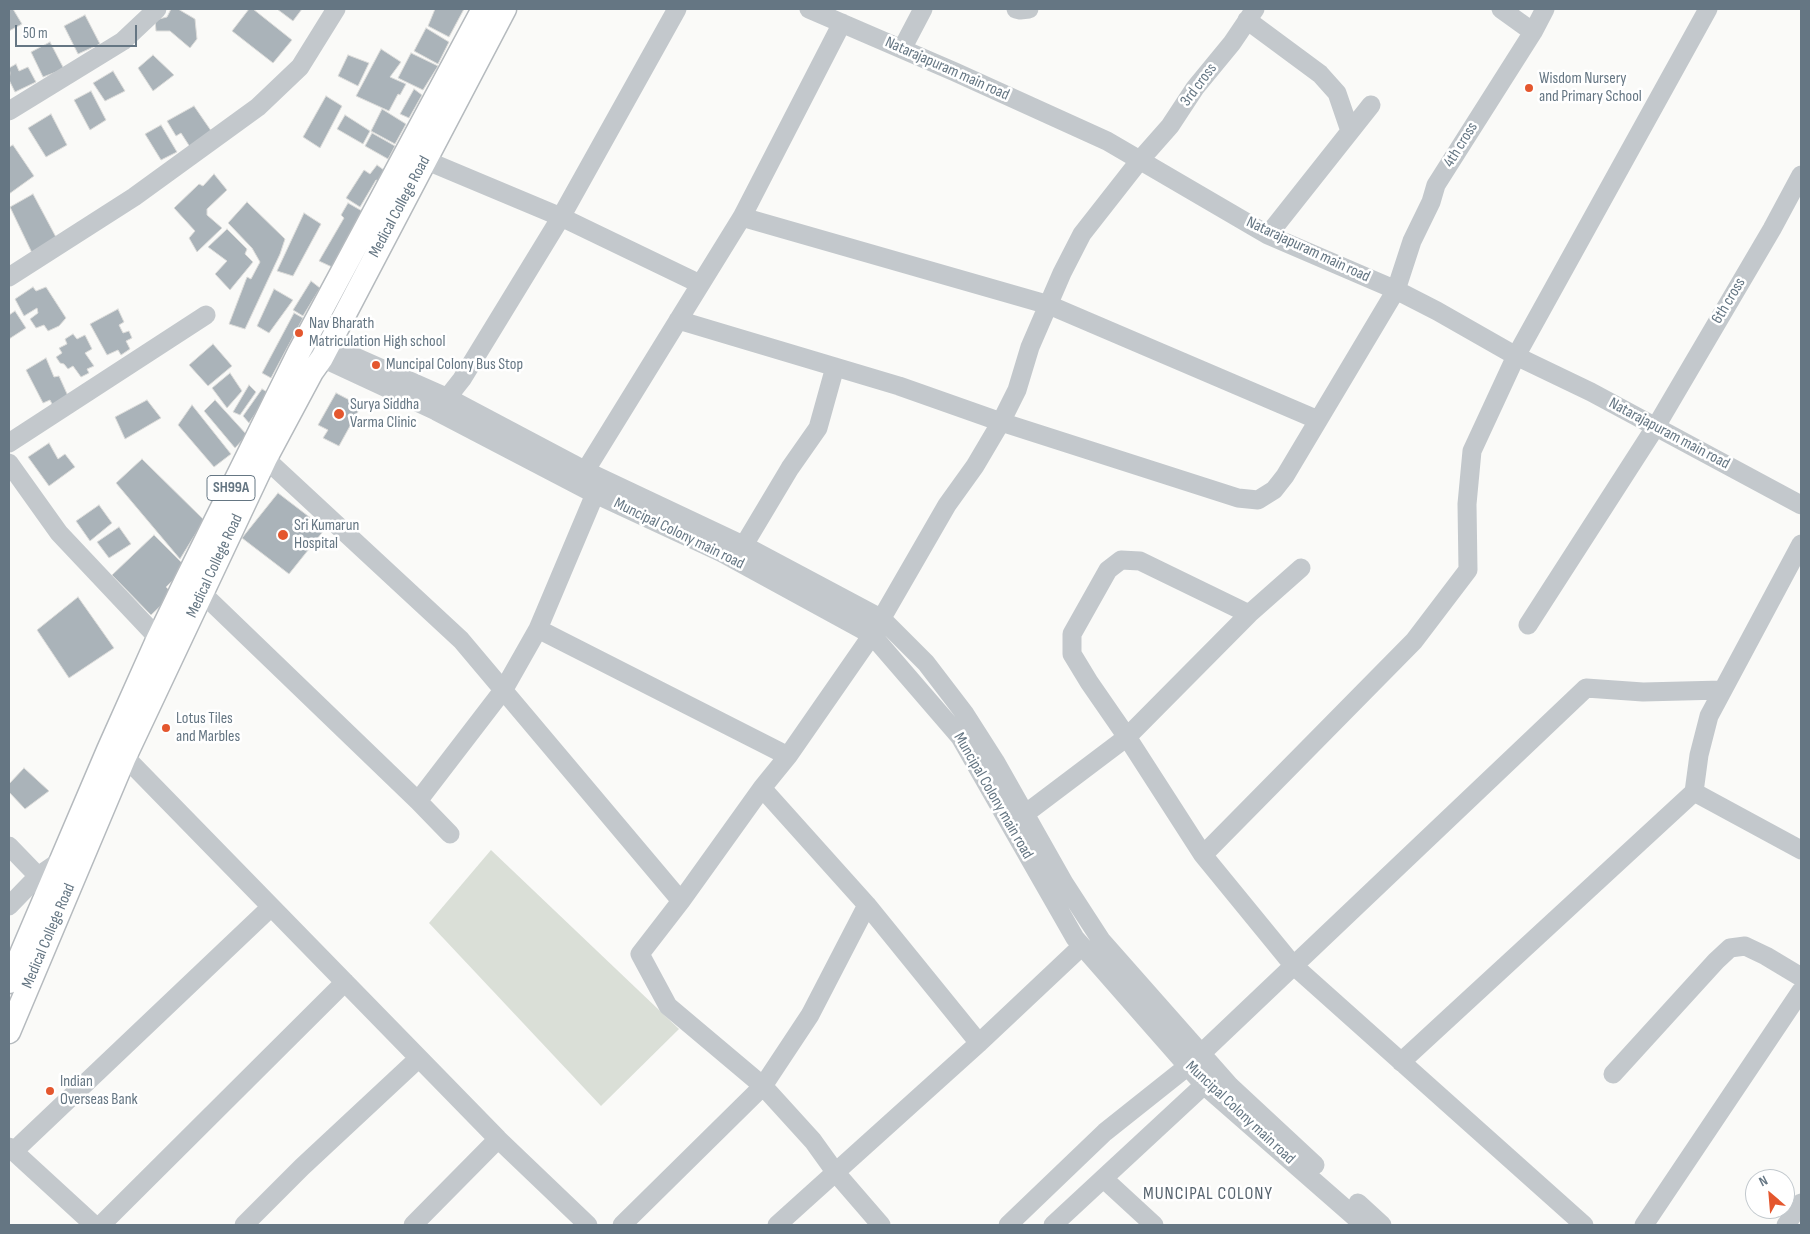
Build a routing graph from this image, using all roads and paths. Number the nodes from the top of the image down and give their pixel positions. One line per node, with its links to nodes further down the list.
1 (157, 9): 18 (street)
2 (336, 9): 26 (street)
3 (483, 9): 32 (main road, Medical College Road / SH99A)
4 (505, 9): 20 (main road, Medical College Road / SH99A)
5 (677, 9): 23 (street)
6 (809, 9): 14 (street, Natarajapuram main road)
7 (923, 9): 16 (street)
8 (1016, 9): 9 (street)
9 (1029, 9)
10 (1502, 9): 15 (street)
11 (1545, 9): 15 (street, 4th cross)
12 (1708, 9): 34 (street)
13 (1251, 15): 19 (street); 21 (street, 3rd cross)
14 (842, 23): 16 (street, Natarajapuram main road); 24 (street)
15 (1533, 32): 28 (street, 4th cross)
16 (902, 49): 21 (street, Natarajapuram main road)
17 (1371, 105): 19 (street)
18 (9, 111)
19 (1350, 131): 25 (street)
20 (425, 160): 23 (street); 33 (main road, Medical College Road / SH99A)
21 (1140, 160): 25 (street, Natarajapuram main road); 29 (street, 3rd cross)
22 (1801, 175): 39 (street, 6th cross)
23 (561, 217): 27 (street); 36 (street)
24 (742, 217): 27 (street); 29 (street)
25 (1268, 235): 28 (street, Natarajapuram main road)
26 (9, 277)
27 (700, 284): 31 (street)
28 (1396, 290): 34 (street, Natarajapuram main road); 37 (street, 4th cross)
29 (1049, 305): 37 (street); 38 (street, 3rd cross)
30 (206, 314): 40 (street)
31 (678, 320): 35 (street, 4th cross); 43 (street)
32 (299, 352): 33 (street, Muncipal Colony main road); 41 (main road, Medical College Road / SH99A)
33 (325, 352): 36 (street, Muncipal Colony main road); 41 (main road, Medical College Road / SH99A)
34 (1516, 356): 39 (street, Natarajapuram main road); 69 (street)
35 (835, 367): 38 (street, 4th cross); 47 (street)
36 (442, 405): 43 (street, Muncipal Colony main road)
37 (1318, 420): 38 (street, 4th cross)
38 (1001, 422): 51 (street, 3rd cross)
39 (1655, 426): 45 (street, Natarajapuram main road); 52 (street, 6th cross)
40 (9, 443)
41 (259, 452): 49 (main road, Medical College Road / SH99A); 56 (street)
42 (9, 463): 55 (street)
43 (581, 477): 44 (street, Muncipal Colony main road); 47 (street)
44 (595, 494): 47 (street, Muncipal Colony main road); 53 (street)
45 (1801, 505)
46 (1801, 544): 57 (street)
47 (739, 553): 51 (street); 54 (street, Muncipal Colony main road)
48 (1301, 568): 50 (street)
49 (194, 587): 55 (main road, Medical College Road / SH99A); 59 (main road, Medical College Road / SH99A); 63 (street)
50 (1249, 614): 58 (street); 58 (street)
51 (882, 619): 54 (street, 3rd cross); 64 (street)
52 (1528, 625)
53 (538, 629): 56 (street); 60 (street)
54 (872, 635): 60 (street, 3rd cross); 65 (street, Muncipal Colony main road)
55 (158, 638): 59 (main road, Medical College Road / SH99A)
56 (504, 689): 63 (street); 72 (street)
57 (1722, 690): 62 (street); 77 (street)
58 (1127, 737): 64 (street); 69 (street)
59 (117, 754): 70 (main road, Medical College Road / SH99A); 75 (street); 82 (main road, Medical College Road / SH99A)
60 (788, 756): 61 (street, 3rd cross)
61 (762, 788): 72 (street, 3rd cross); 73 (street)
62 (1694, 792): 68 (street); 86 (street)
63 (418, 801): 66 (street)
64 (1026, 814): 65 (street); 84 (street)
65 (1010, 825): 76 (street, Muncipal Colony main road)
66 (450, 834)
67 (9, 846): 71 (street)
68 (1801, 850)
69 (1203, 855): 77 (street)
70 (60, 861): 71 (street); 79 (main road, Medical College Road / SH99A)
71 (38, 876): 74 (street)
72 (681, 901): 90 (street, 3rd cross)
73 (867, 905): 83 (street); 90 (street)
74 (9, 906)
75 (271, 907): 80 (street); 92 (street)
76 (1082, 946): 83 (street); 87 (street, Muncipal Colony main road)
77 (1293, 965): 84 (street); 86 (street)
78 (1801, 977): 88 (street)
79 (9, 982)
80 (345, 982): 85 (street); 97 (street)
81 (1801, 991): 110 (street)
82 (9, 1032)
83 (979, 1043): 93 (street)
84 (1201, 1053): 87 (street); 108 (street)
85 (419, 1058): 91 (street); 98 (street)
86 (1401, 1062): 109 (street)
87 (1188, 1066): 89 (street, Muncipal Colony main road); 104 (street)
88 (1613, 1074)
89 (1204, 1085): 94 (street); 107 (street, Muncipal Colony main road)
90 (763, 1086): 93 (street); 101 (street)
91 (498, 1139): 99 (street); 100 (street)
92 (11, 1149): 96 (street)
93 (836, 1173): 102 (street); 103 (street)
94 (1104, 1179): 105 (street); 106 (street)
95 (1801, 1203): 111 (street)
96 (94, 1225)
97 (101, 1225)
98 (244, 1225)
99 (413, 1225)
100 (588, 1225)
101 (622, 1225)
102 (777, 1225)
103 (881, 1225)
104 (1008, 1225)
105 (1053, 1225)
106 (1154, 1225)
107 (1364, 1225)
108 (1382, 1225)
109 (1584, 1225)
110 (1644, 1225)
111 (1786, 1225)

